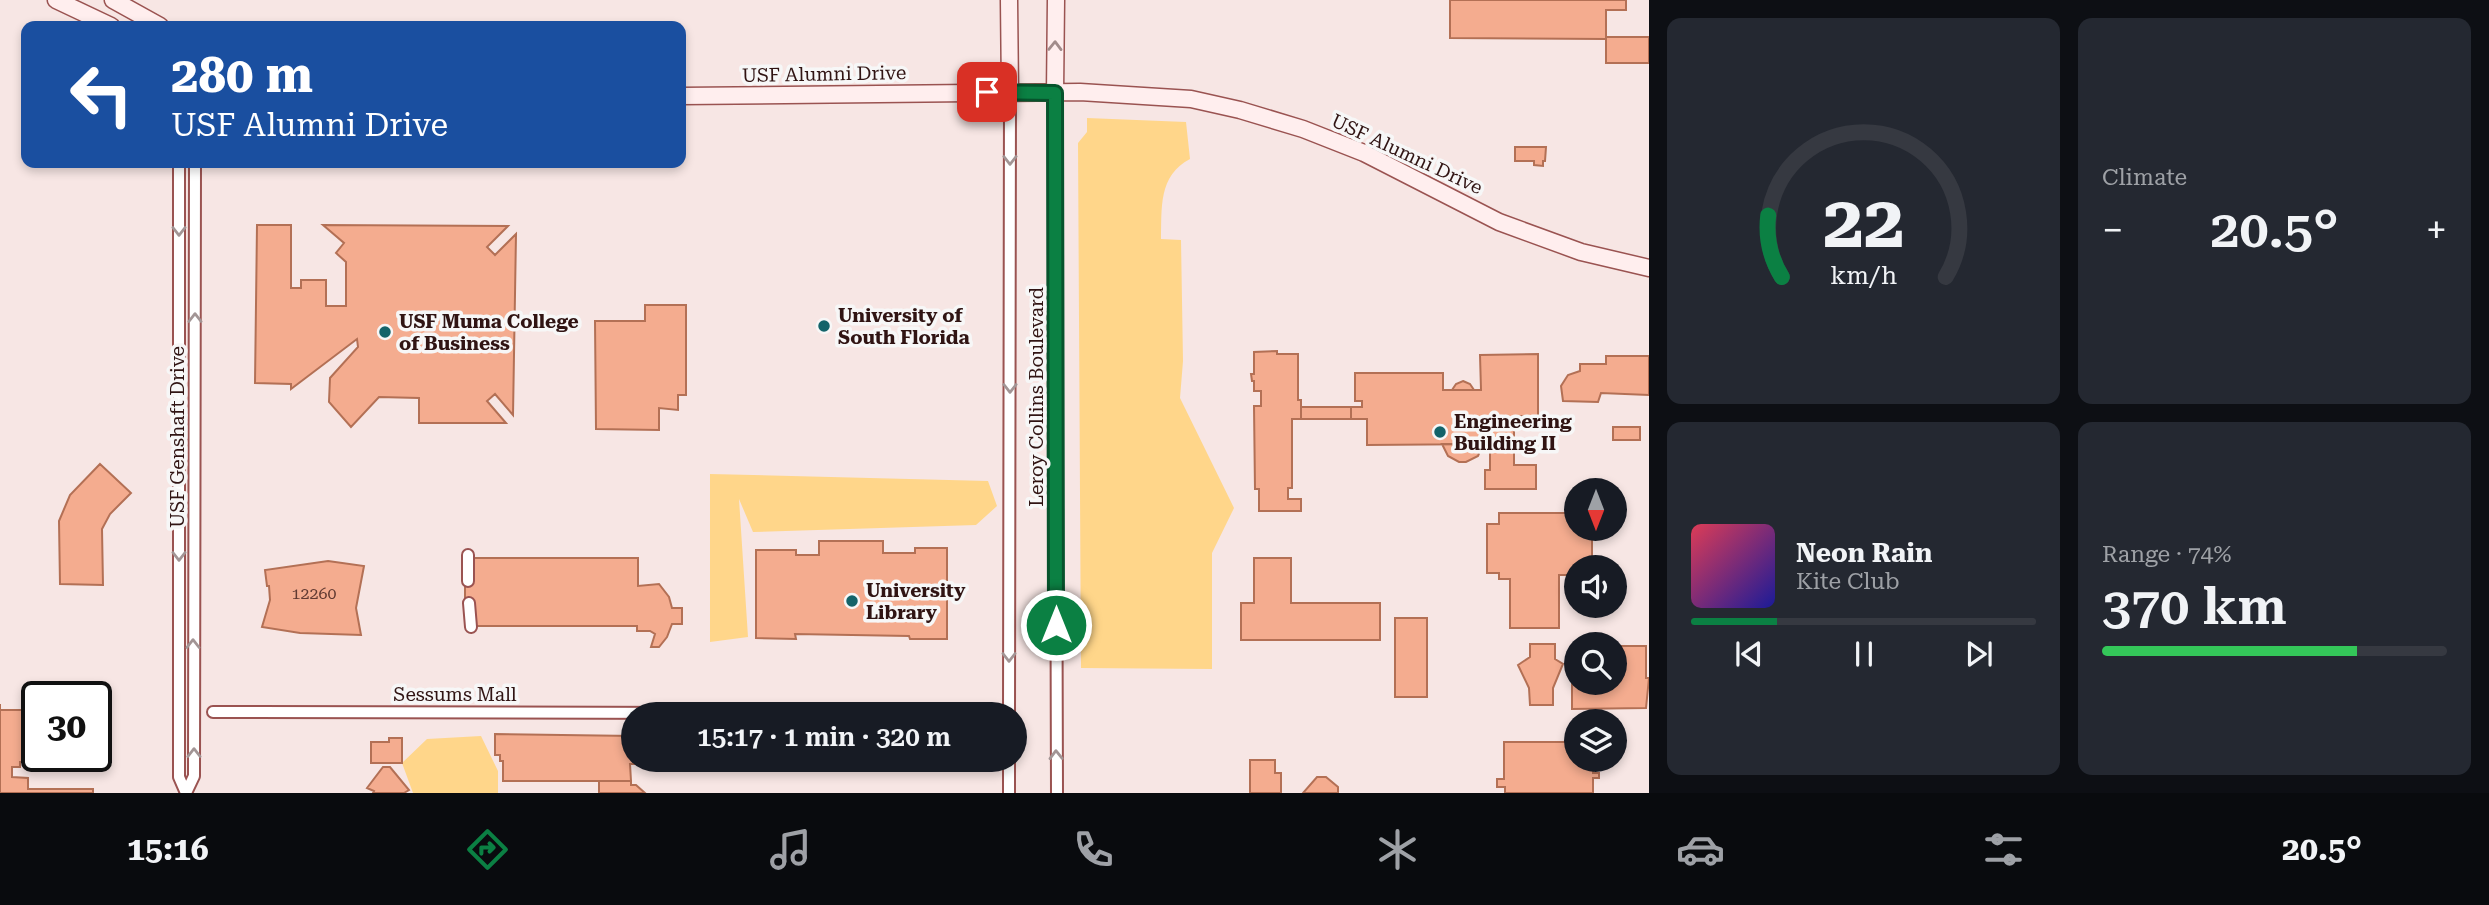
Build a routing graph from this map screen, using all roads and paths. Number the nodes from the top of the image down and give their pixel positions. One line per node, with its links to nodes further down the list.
1 (56, 0): 5 (street)
2 (113, 0): 6 (street)
3 (1009, 0): 7 (street, Leroy Collins Boulevard)
4 (1056, 0): 8 (street, Leroy Collins Boulevard, one-way to 4)
5 (100, 21)
6 (151, 21)
7 (1010, 92): 8 (street, USF Alumni Drive); 9 (street, USF Alumni Drive); 17 (street, Leroy Collins Boulevard, one-way to 17)
8 (1055, 93): 12 (street, USF Alumni Drive); 23 (street, Leroy Collins Boulevard, one-way to 8)
9 (686, 96)
10 (179, 168): 21 (street, USF Genshaft Drive, one-way to 21)
11 (195, 168): 21 (street, USF Genshaft Drive, one-way to 11)
12 (1649, 268)
13 (468, 555): 14 (street)
14 (468, 581)
15 (469, 603): 16 (street)
16 (471, 627)
17 (1009, 702)
18 (213, 712): 19 (street, Sessums Mall)
19 (621, 713)
20 (1009, 772): 22 (street)
21 (186, 793)
22 (1009, 793)
23 (1057, 793)

